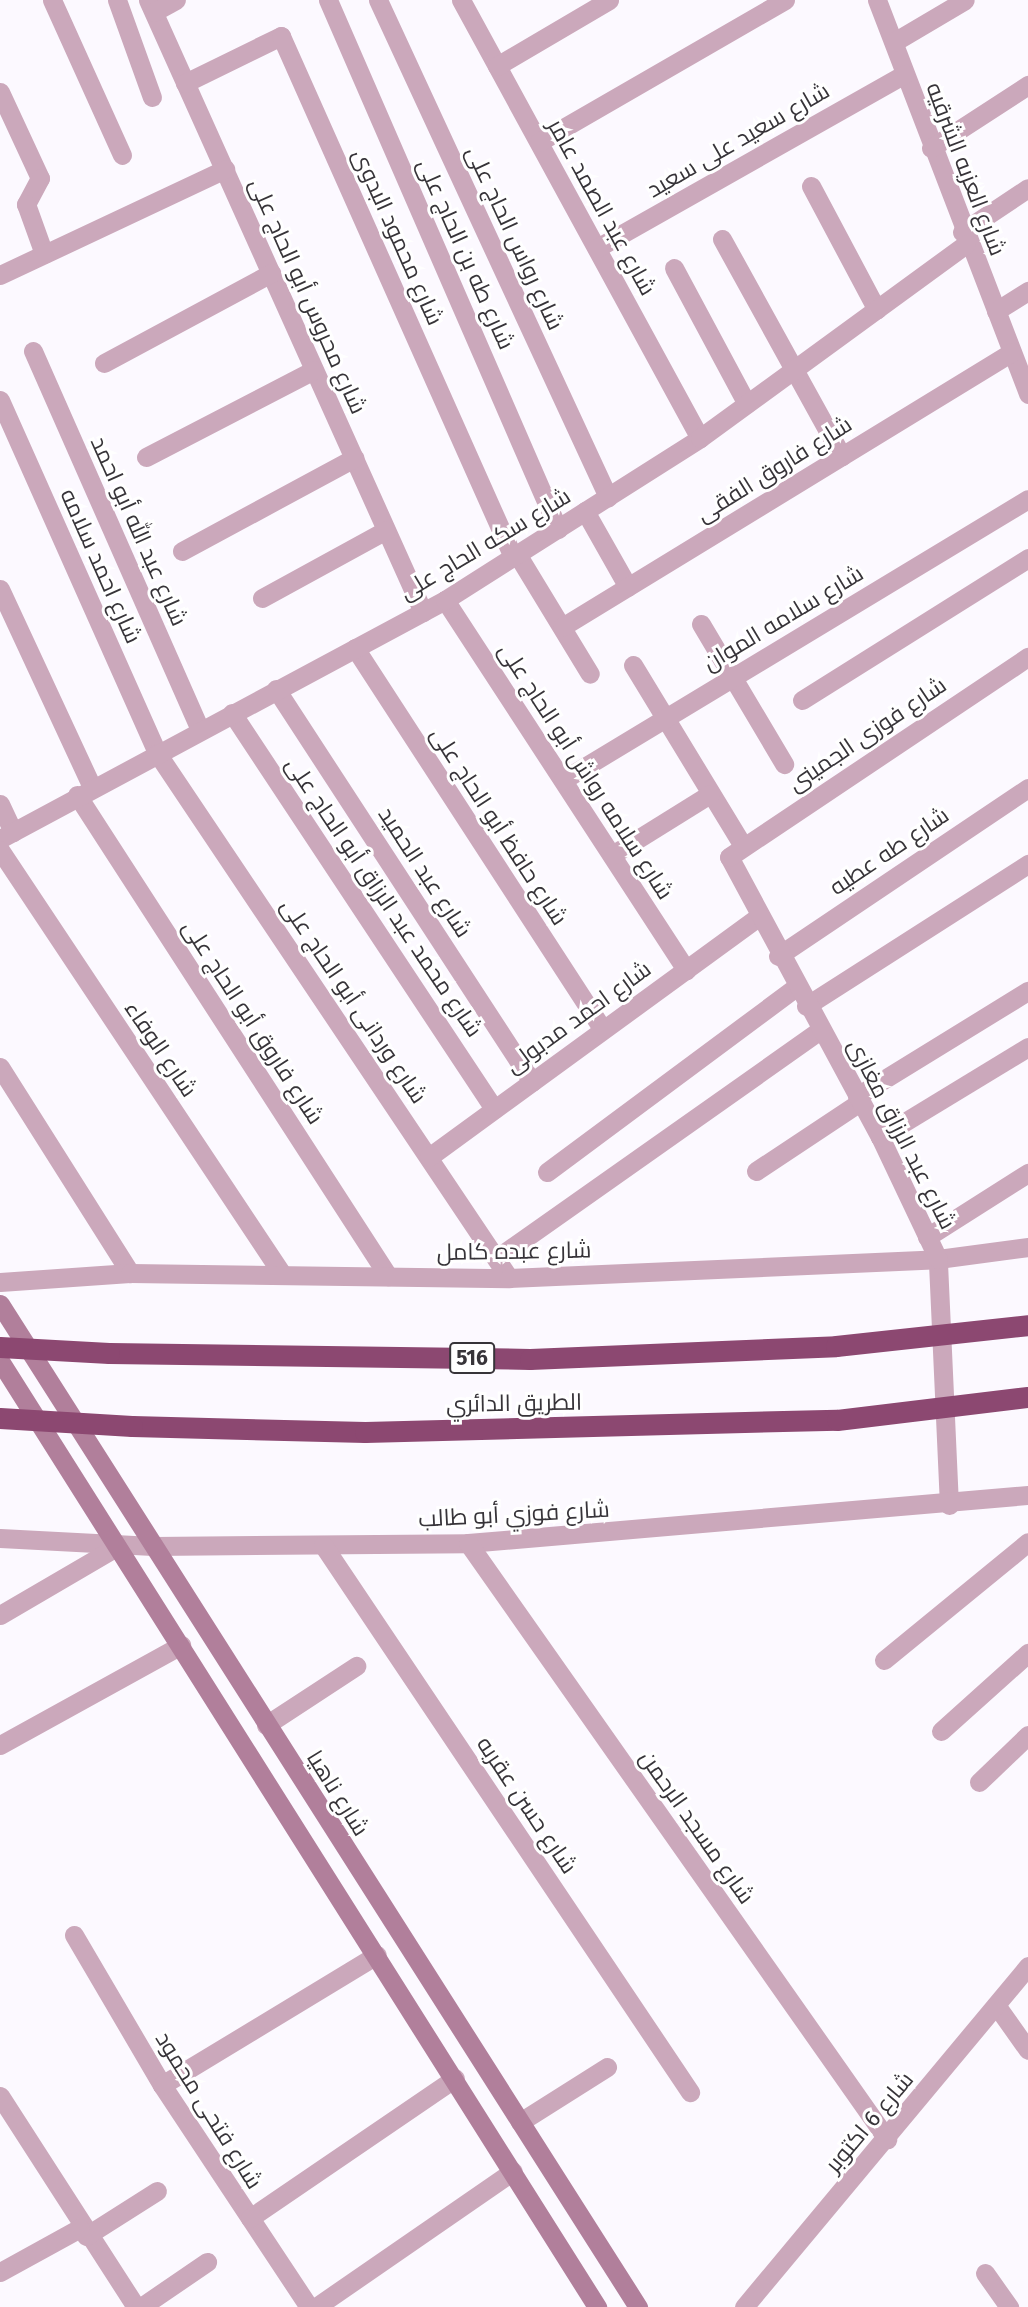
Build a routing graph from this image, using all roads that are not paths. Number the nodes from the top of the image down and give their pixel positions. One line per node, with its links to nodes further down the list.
1 (52, 0): 21 (street)
2 (117, 0): 18 (street)
3 (176, 0): 11 (street)
4 (328, 0): 50 (street, شارع طه بن الحاج على)
5 (378, 0): 47 (street, شارع رواس الحاج على)
6 (461, 0): 13 (street, شارع عبد الصمد عامر)
7 (609, 0): 13 (street)
8 (785, 0): 19 (street)
9 (877, 0): 12 (street, شارع العزبه الشرقيه)
10 (965, 0): 12 (street)
11 (151, 6): 15 (street, شارع محروس أبو الحاج على)
12 (894, 43): 14 (street, شارع العزبه الشرقيه)
13 (497, 66): 19 (street, شارع عبد الصمد عامر)
14 (904, 74): 20 (street, شارع العزبه الشرقيه); 27 (street, شارع سعيد على سعيد)
15 (186, 83): 22 (street, شارع محروس أبو الحاج على); 53 (street, شارع محمود البدوى)
16 (1028, 85): 20 (street)
17 (0, 92): 28 (street)
18 (152, 97)
19 (539, 142): 27 (street, شارع عبد الصمد عامر)
20 (931, 149): 25 (street, شارع العزبه الشرقيه)
21 (122, 155)
22 (225, 169): 28 (street); 30 (street, شارع محروس أبو الحاج على)
23 (811, 186): 33 (street)
24 (1028, 188): 25 (street, شارع سكه الحاج على)
25 (964, 238): 33 (street, شارع سكه الحاج على); 34 (street, شارع العزبه الشرقيه)
26 (722, 239): 39 (street)
27 (597, 248): 43 (street, شارع عبد الصمد عامر)
28 (44, 254): 31 (street)
29 (674, 268): 42 (street)
30 (271, 273): 37 (street); 38 (street, شارع محروس أبو الحاج على)
31 (0, 275)
32 (1028, 291): 34 (street)
33 (877, 310): 39 (street, شارع سكه الحاج على)
34 (996, 310): 36 (street, شارع العزبه الشرقيه)
35 (33, 351): 71 (street, شارع عبد الله أبو احمد)
36 (1012, 352): 40 (street, شارع العزبه الشرقيه); 44 (street, شارع فاروق الفقى)
37 (104, 363)
38 (314, 370): 45 (street); 46 (street, شارع محروس أبو الحاج على)
39 (793, 370): 42 (street, شارع سكه الحاج على); 44 (street)
40 (1028, 394)
41 (0, 400): 72 (street, شارع احمد سلامه)
42 (747, 404): 43 (street, شارع سكه الحاج على)
43 (700, 438): 47 (street, شارع سكه الحاج على)
44 (842, 456): 55 (street, شارع فاروق الفقى)
45 (146, 457)
46 (354, 458): 51 (street, شارع محروس أبو الحاج على); 52 (street)
47 (608, 497): 49 (street, شارع سكه الحاج على)
48 (1028, 499): 66 (street, شارع سلامه الموان)
49 (585, 512): 50 (street, شارع سكه الحاج على); 55 (street)
50 (558, 528): 53 (street, شارع سكه الحاج على)
51 (386, 530): 57 (street); 59 (street, شارع محروس أبو الحاج على)
52 (182, 551)
53 (515, 555): 58 (street, شارع سكه الحاج على); 61 (street)
54 (1028, 558): 68 (street)
55 (628, 587): 61 (street, شارع فاروق الفقى)
56 (0, 589): 76 (street, شارع فاروق أبو الحاج على)
57 (262, 598)
58 (446, 600): 59 (street, شارع سكه الحاج على); 74 (street, شارع سلامه رواش أبو الحاج على)
59 (423, 612): 62 (street, شارع سكه الحاج على)
60 (701, 624): 66 (street)
61 (562, 627): 65 (street)
62 (355, 648): 67 (street, شارع سكه الحاج على); 90 (street, شارع حافظ أبو الحاج على)
63 (1028, 657): 80 (street, شارع فوزى الجمينى)
64 (633, 665): 70 (street, شارع عبد الرزاق مغازى)
65 (590, 674)
66 (733, 677): 70 (street, شارع سلامه الموان); 73 (street)
67 (276, 689): 69 (street, شارع سكه الحاج على); 94 (street, شارع عبد الحميد)
68 (802, 700)
69 (232, 713): 71 (street, شارع سكه الحاج على); 96 (street, شارع محمد عبد الرزاق أبو الحاج على)
70 (664, 719): 74 (street, شارع سلامه الموان); 77 (street, شارع عبد الرزاق مغازى)
71 (200, 730): 72 (street, شارع سكه الحاج على)
72 (157, 752): 76 (street, شارع سكه الحاج على); 98 (street, شارع وردانى أبو الحاج على)
73 (785, 764)
74 (563, 780): 82 (street, شارع سلامه رواش أبو الحاج على)
75 (1028, 788): 85 (street, شارع طه عطيه)
76 (85, 791): 79 (street, شارع سكه الحاج على); 108 (street, شارع فاروق أبو الحاج على)
77 (710, 794): 80 (street, شارع عبد الرزاق مغازى); 82 (street)
78 (0, 804): 79 (street)
79 (6, 836)
80 (738, 849): 84 (street, شارع عبد الرزاق مغازى)
81 (0, 850): 107 (street, شارع الوفاء)
82 (612, 855): 86 (street, شارع سلامه رواش أبو الحاج على)
83 (1028, 864): 89 (street)
84 (757, 918): 85 (street, شارع عبد الرزاق مغازى); 86 (street, شارع احمد مدبولى)
85 (778, 956): 87 (street, شارع عبد الرزاق مغازى)
86 (686, 970): 90 (street, شارع احمد مدبولى)
87 (796, 987): 89 (street, شارع عبد الرزاق مغازى); 100 (street)
88 (1028, 991): 95 (street)
89 (806, 1006): 91 (street, شارع عبد الرزاق مغازى)
90 (603, 1030): 94 (street, شارع احمد مدبولى)
91 (820, 1030): 95 (street, شارع عبد الرزاق مغازى); 104 (street)
92 (1028, 1047): 97 (street)
93 (0, 1067): 106 (street)
94 (532, 1082): 96 (street, شارع احمد مدبولى)
95 (859, 1099): 97 (street, شارع عبد الرزاق مغازى); 99 (street)
96 (494, 1109): 98 (street, شارع احمد مدبولى)
97 (880, 1137): 102 (street, شارع عبد الرزاق مغازى)
98 (429, 1157): 104 (street, شارع وردانى أبو الحاج على)
99 (756, 1171)
100 (547, 1172)
101 (1028, 1173): 102 (street)
102 (927, 1237): 105 (street, شارع عبد الرزاق مغازى)
103 (1028, 1247): 105 (street, شارع عبده كامل)
104 (497, 1258): 109 (street, شارع وردانى أبو الحاج على)
105 (938, 1259): 109 (street, شارع عبده كامل); 118 (street, شارع عبد الرزاق مغازى)
106 (130, 1273): 107 (street, شارع عبده كامل); 110 (street, شارع عبده كامل)
107 (282, 1275): 108 (street, شارع عبده كامل)
108 (388, 1276): 109 (street, شارع عبده كامل)
109 (509, 1278)
110 (0, 1282)
111 (0, 1304): 124 (main road, شارع ناهيا)
112 (1028, 1325): 113 (highway, الطريق الدائري / 516, bridge)
113 (0, 1347)
114 (0, 1360): 122 (main road)
115 (1028, 1397): 116 (highway, الطريق الدائري, bridge)
116 (0, 1418)
117 (1028, 1495): 118 (street, شارع فوزي أبو طالب)
118 (949, 1505): 121 (street, شارع فوزي أبو طالب)
119 (0, 1538): 122 (street, شارع فوزي أبو طالب)
120 (1028, 1542): 128 (street)
121 (468, 1543): 123 (street, شارع فوزي أبو طالب); 148 (street, شارع مسجد الرحمن)
122 (116, 1544): 124 (street, شارع فوزي أبو طالب); 125 (street); 126 (main road)
123 (323, 1545): 124 (street, شارع فوزي أبو طالب); 145 (street, شارع حسن عقربه)
124 (153, 1546): 130 (main road, شارع ناهيا)
125 (0, 1615)
126 (181, 1645): 133 (street); 136 (main road)
127 (1028, 1653): 131 (street)
128 (884, 1660)
129 (356, 1666): 130 (street)
130 (266, 1725): 139 (main road, شارع ناهيا)
131 (941, 1731)
132 (1028, 1735): 134 (street)
133 (0, 1745)
134 (979, 1782)
135 (74, 1935): 144 (street, شارع فتحى محمود)
136 (377, 1955): 140 (main road); 144 (street)
137 (1028, 1966): 138 (street, شارع 6 اكتوبر)
138 (996, 2006): 141 (street); 148 (street, شارع 6 اكتوبر)
139 (445, 2007): 140 (main road); 147 (main road, شارع ناهيا)
140 (419, 2022): 143 (main road)
141 (1028, 2050)
142 (607, 2067): 147 (street)
143 (455, 2078): 149 (main road); 151 (street)
144 (162, 2085): 151 (street, شارع فتحى محمود)
145 (690, 2092)
146 (0, 2096): 152 (street)
147 (520, 2122): 160 (main road, شارع ناهيا)
148 (887, 2139): 161 (street, شارع 6 اكتوبر)
149 (513, 2171): 158 (street); 159 (main road)
150 (157, 2191): 152 (street)
151 (250, 2218): 157 (street, شارع فتحى محمود)
152 (83, 2232): 154 (street); 156 (street)
153 (208, 2262): 156 (street)
154 (0, 2272)
155 (985, 2273): 162 (street)
156 (138, 2307)
157 (309, 2307)
158 (316, 2307)
159 (597, 2307)
160 (638, 2307)
161 (744, 2307)
162 (1009, 2307)

